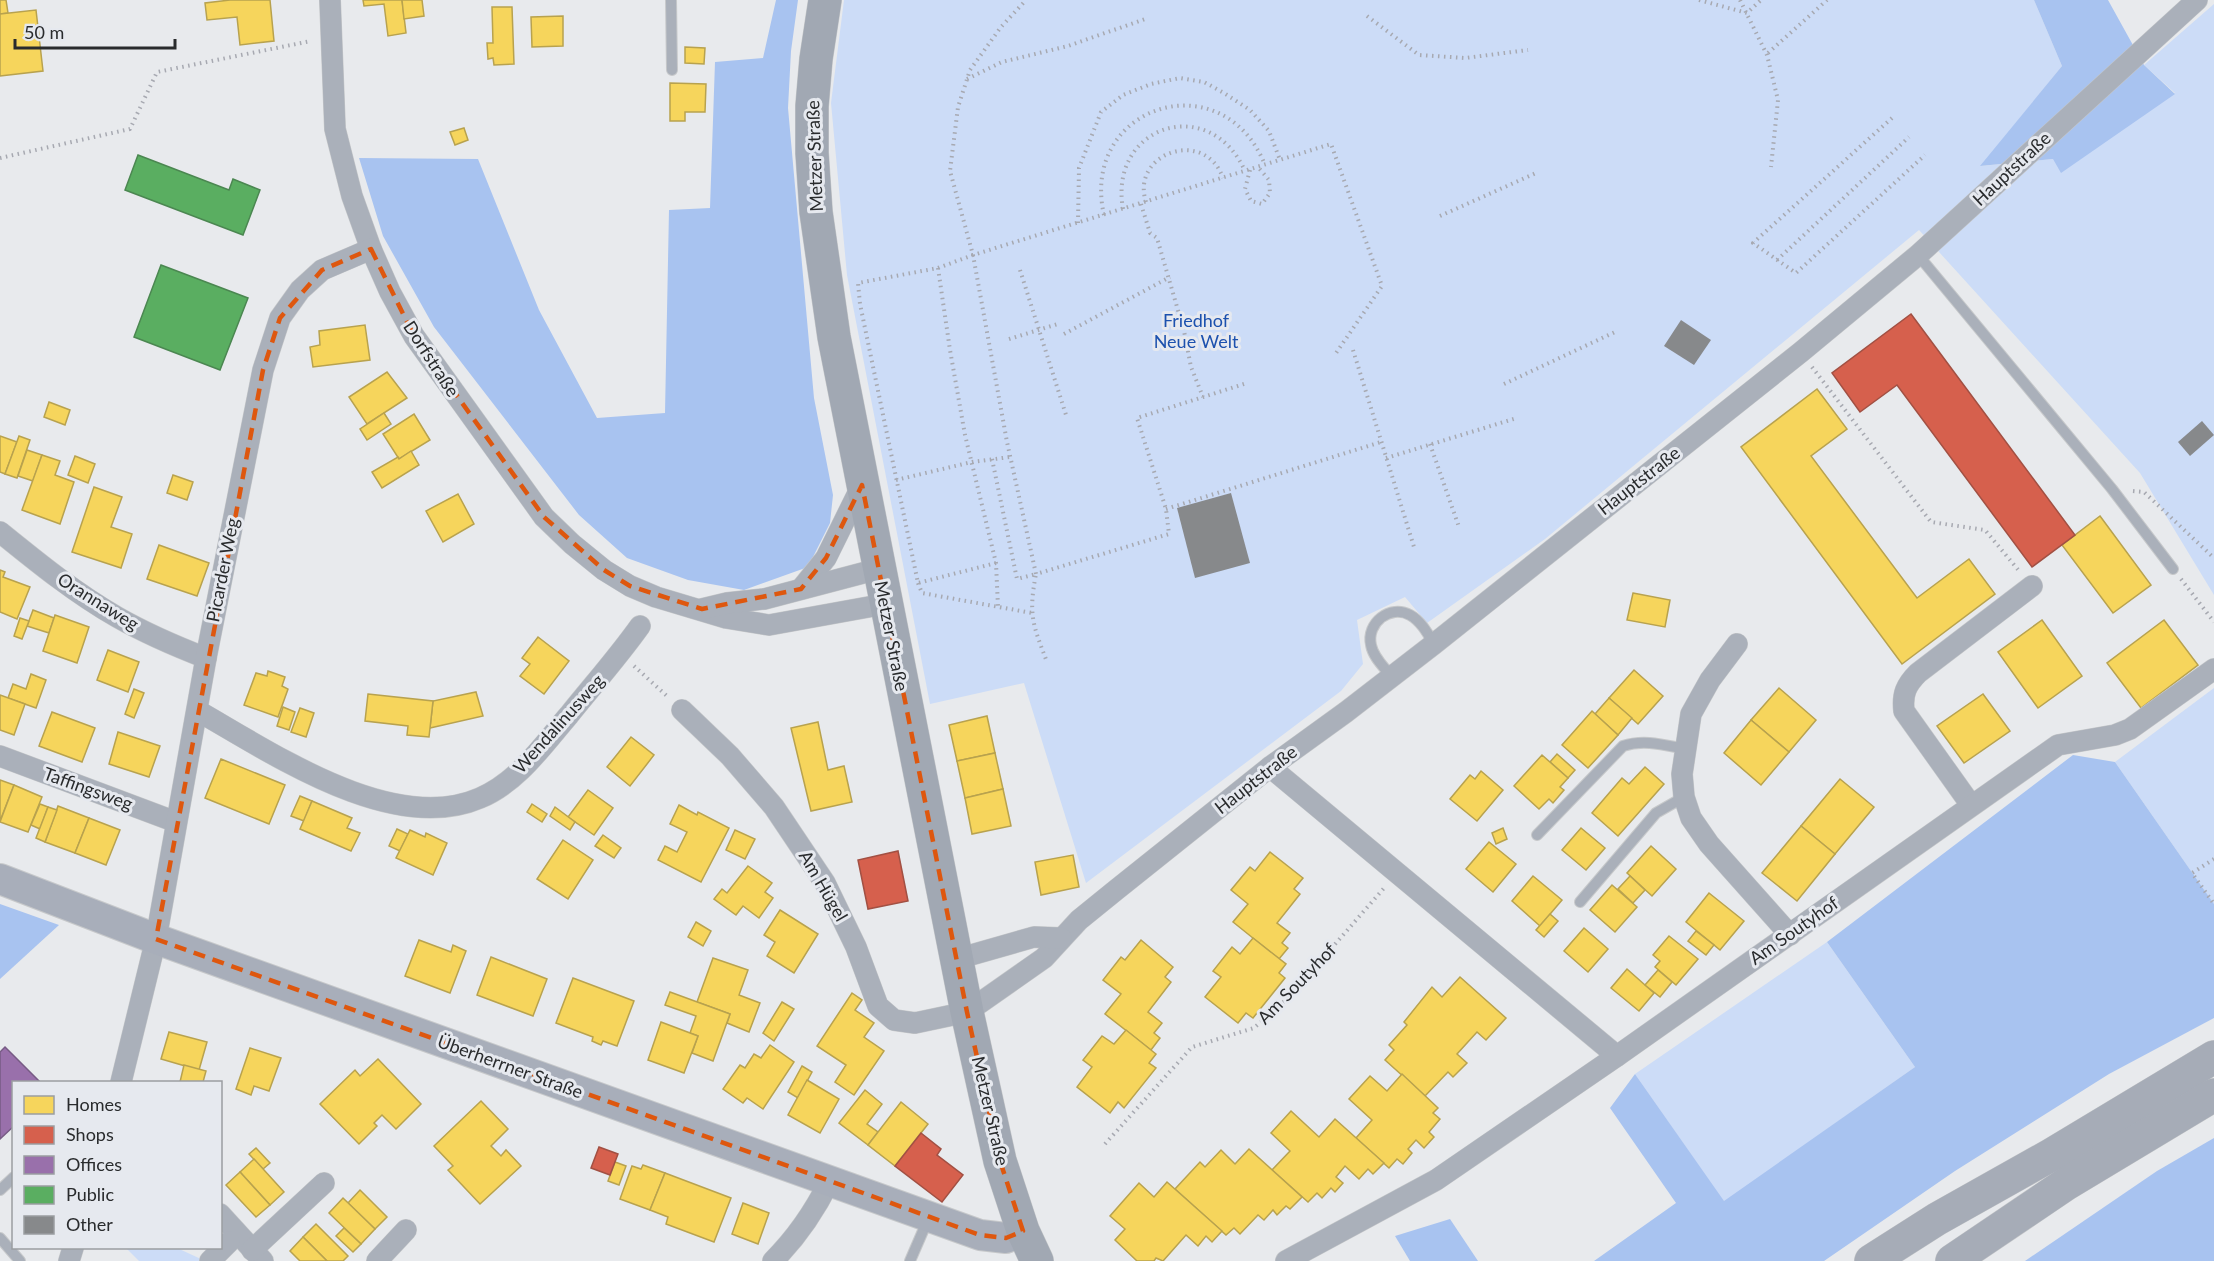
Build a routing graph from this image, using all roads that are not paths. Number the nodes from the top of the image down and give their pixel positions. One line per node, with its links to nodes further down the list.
1 (330, 0): 6 (street, Dorfstraße)
2 (671, 0): 5 (lane)
3 (825, 0): 8 (main road, Metzer Straße)
4 (2197, 0): 7 (street, Hauptstraße)
5 (672, 70)
6 (371, 249): 15 (street, Dorfstraße); 19 (street, Picarder Weg)
7 (1918, 255): 11 (lane); 17 (street, Hauptstraße)
8 (862, 485): 10 (main road, Metzer Straße); 13 (street)
9 (0, 532): 19 (street, Orannaweg)
10 (878, 569): 13 (street, Dorfstraße); 14 (main road, Metzer Straße)
11 (2173, 569)
12 (2032, 585): 28 (street)
13 (801, 589): 15 (street, Dorfstraße)
14 (885, 604): 15 (street, Dorfstraße); 36 (main road, Metzer Straße)
15 (702, 609)
16 (640, 626): 23 (street, Wendalinusweg)
17 (1434, 644): 21 (street, Hauptstraße); 21 (lane)
18 (1737, 644): 24 (street)
19 (206, 658): 23 (street, Picarder Weg)
20 (2214, 669): 28 (street, Am Soutyhof)
21 (1391, 676): 26 (street, Hauptstraße)
22 (682, 710): 37 (street, Am Hügel)
23 (198, 711): 29 (street, Picarder Weg)
24 (1685, 749): 27 (street); 30 (lane)
25 (0, 756): 29 (street, Taffingsweg)
26 (1270, 767): 34 (street, Hauptstraße); 38 (street)
27 (1684, 797): 32 (lane); 33 (street)
28 (1971, 805): 33 (street, Am Soutyhof)
29 (176, 822): 35 (street, Picarder Weg)
30 (1537, 835)
31 (0, 879): 35 (main road, Überherrner Straße)
32 (1580, 902)
33 (1790, 934): 38 (street, Am Soutyhof)
34 (1061, 938): 36 (street); 37 (street, Hauptstraße)
35 (156, 939): 40 (street, Picarder Weg); 44 (main road, Überherrner Straße)
36 (957, 959): 37 (main road, Metzer Straße)
37 (967, 1012): 50 (main road, Metzer Straße)
38 (1617, 1056): 59 (street, Am Soutyhof)
39 (2214, 1057): 42 (highway)
40 (124, 1074)
41 (2214, 1095): 62 (highway)
42 (2051, 1155): 60 (highway); 61 (highway)
43 (12, 1180): 46 (lane)
44 (829, 1182): 48 (main road, Überherrner Straße); 56 (street)
45 (324, 1183): 52 (street)
46 (0, 1190)
47 (222, 1217): 52 (street)
48 (929, 1217): 50 (main road, Überherrner Straße); 57 (lane)
49 (406, 1230): 55 (street)
50 (1023, 1231): 58 (main road, Metzer Straße)
51 (0, 1238): 53 (lane)
52 (242, 1248): 54 (street)
53 (20, 1261)
54 (210, 1261)
55 (377, 1261)
56 (773, 1261)
57 (910, 1261)
58 (1037, 1261)
59 (1286, 1261)
60 (1871, 1261)
61 (1898, 1261)
62 (1953, 1261)

